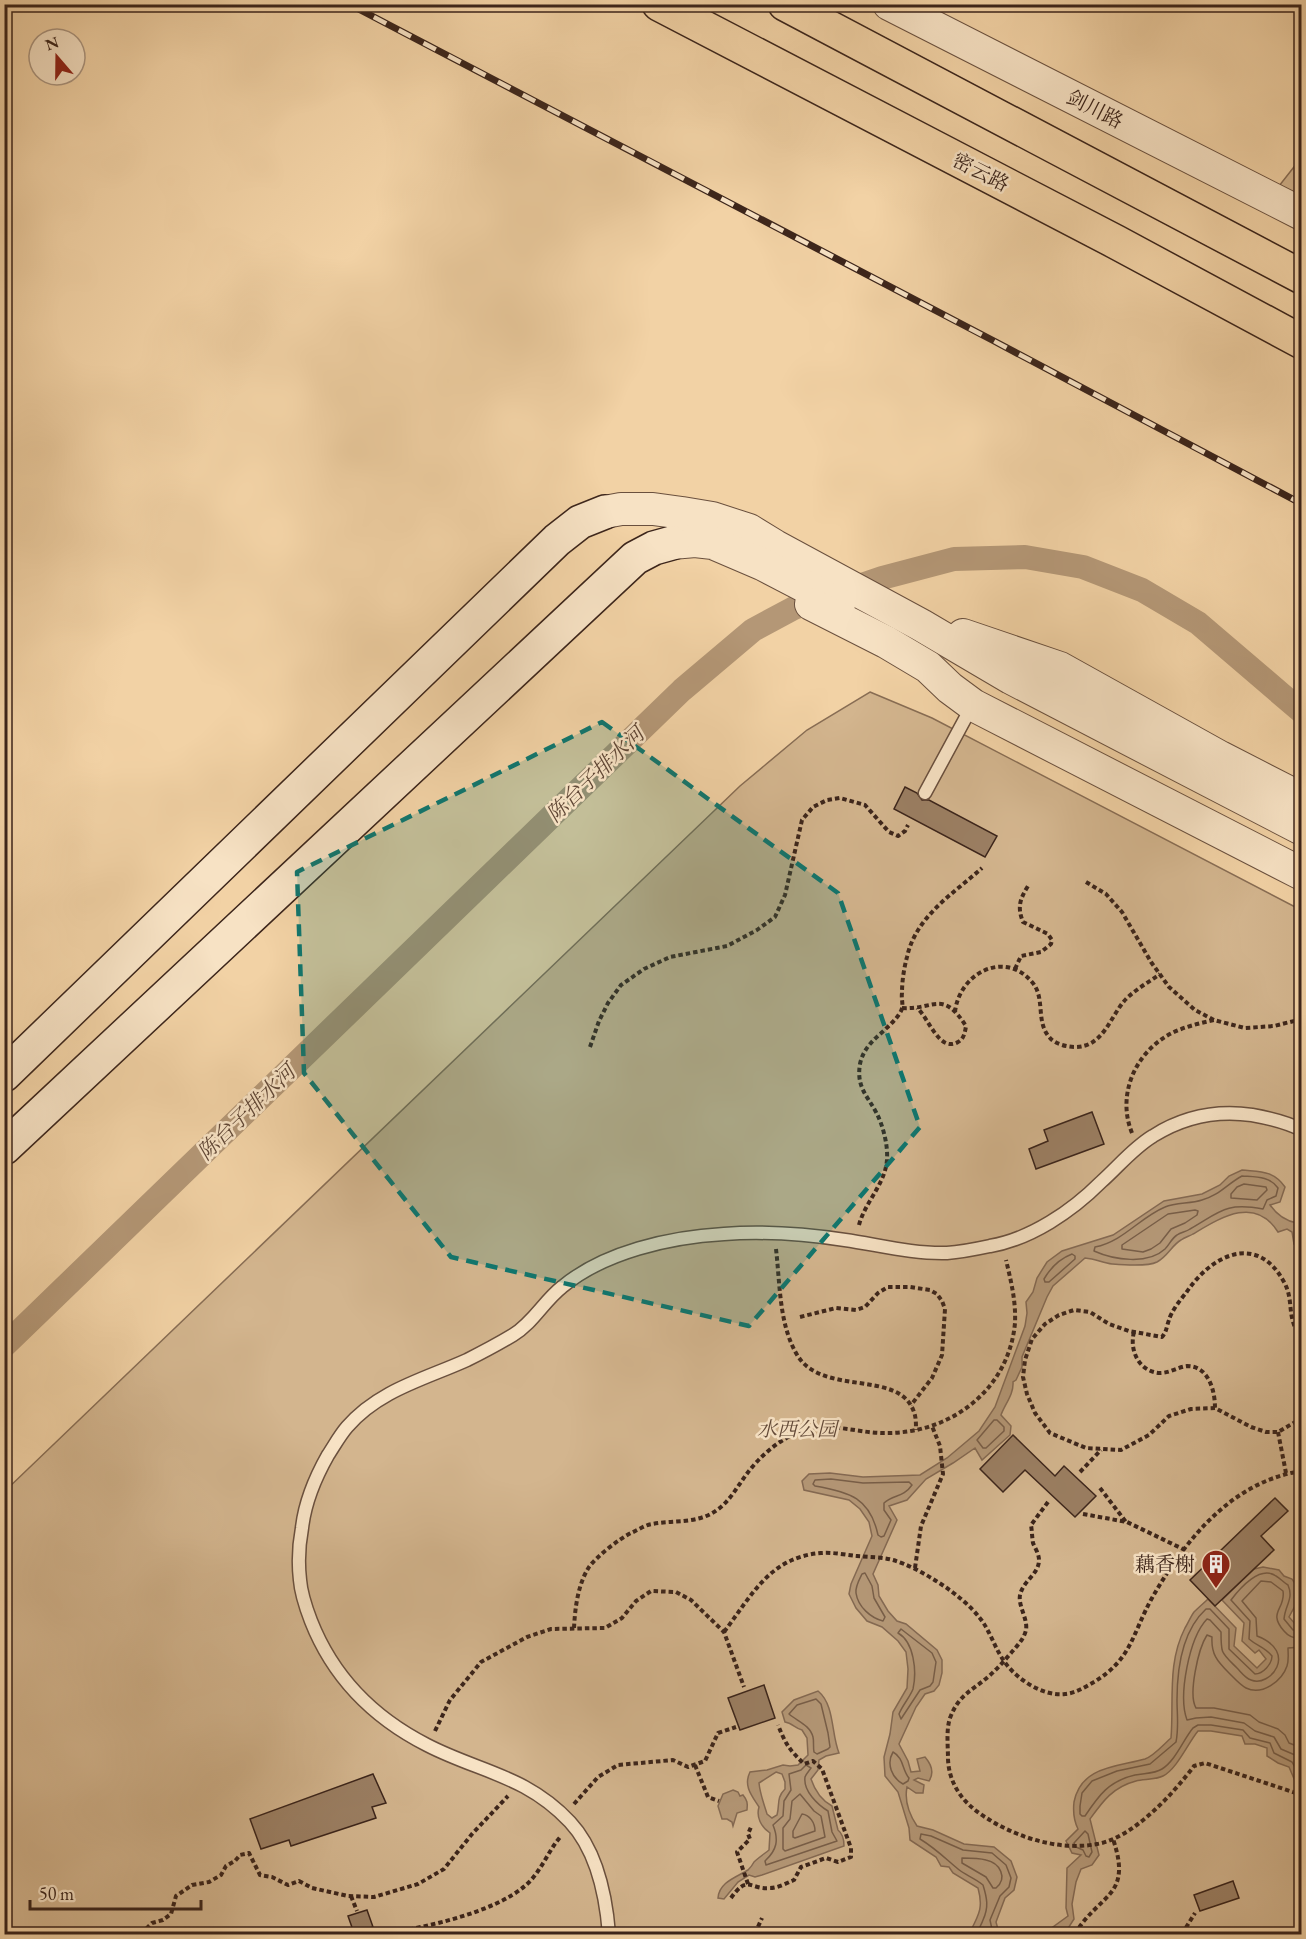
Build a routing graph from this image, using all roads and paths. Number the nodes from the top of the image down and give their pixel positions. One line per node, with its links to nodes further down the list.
1 (659, 4): 6 (highway, 密云路)
2 (785, 4): 5 (highway)
3 (888, 4): 4 (street, 剑川路)
4 (1302, 214)
5 (1302, 277)
6 (1302, 342)
7 (605, 512): 8 (street); 29 (main road)
8 (739, 539): 9 (street); 10 (street)
9 (672, 543): 31 (main road)
10 (909, 630): 11 (street); 13 (street); 15 (street); 16 (street)
11 (973, 705): 12 (lane); 18 (street)
12 (925, 792)
13 (1302, 799)
14 (908, 825): 28 (path)
15 (1302, 829)
16 (1302, 842)
17 (982, 868): 23 (path)
18 (1302, 874)
19 (1086, 882): 22 (path)
20 (1028, 886): 21 (path)
21 (1015, 969): 22 (path); 25 (path)
22 (1160, 974): 27 (path)
23 (902, 1008): 24 (path); 34 (path)
24 (917, 1008): 25 (path); 25 (path)
25 (955, 1012)
26 (1302, 1019): 27 (path)
27 (1214, 1020): 32 (path)
28 (590, 1047)
29 (4, 1075)
30 (1302, 1130): 32 (lane)
31 (4, 1148)
32 (1138, 1148): 35 (lane)
33 (774, 1234): 34 (lane); 39 (path); 61 (lane)
34 (854, 1241): 35 (lane)
35 (1002, 1244): 42 (path)
36 (800, 1317): 39 (path)
37 (1134, 1332): 38 (path); 40 (path); 45 (path)
38 (1302, 1339)
39 (911, 1405): 43 (path)
40 (1215, 1408): 44 (path); 45 (path)
41 (1302, 1418): 44 (path)
42 (932, 1426): 43 (path); 54 (path)
43 (916, 1430): 55 (path)
44 (1278, 1432): 48 (path)
45 (1101, 1449): 47 (path)
46 (1302, 1471): 48 (path)
47 (1080, 1472)
48 (1286, 1473): 53 (path)
49 (1100, 1488): 52 (path)
50 (1048, 1502): 57 (path)
51 (1083, 1514): 52 (path)
52 (1126, 1522): 53 (path)
53 (1185, 1550): 57 (path)
54 (915, 1568): 56 (path); 57 (path)
55 (574, 1628): 56 (path); 61 (path)
56 (724, 1632): 58 (path)
57 (1004, 1661): 68 (path)
58 (744, 1687)
59 (778, 1725): 69 (path)
60 (736, 1727): 62 (path)
61 (428, 1746): 63 (lane)
62 (695, 1765): 65 (path); 66 (path)
63 (519, 1783): 66 (lane); 70 (path)
64 (1302, 1795): 68 (path)
65 (719, 1801)
66 (568, 1820): 76 (path); 77 (lane)
67 (751, 1827): 69 (path)
68 (1113, 1839): 79 (path)
69 (748, 1884): 71 (path)
70 (351, 1896): 72 (path); 75 (path)
71 (731, 1898)
72 (357, 1911)
73 (1195, 1913): 80 (path)
74 (762, 1918): 78 (path)
75 (141, 1935)
76 (387, 1935)
77 (609, 1935)
78 (758, 1935)
79 (1075, 1935)
80 (1182, 1935)

